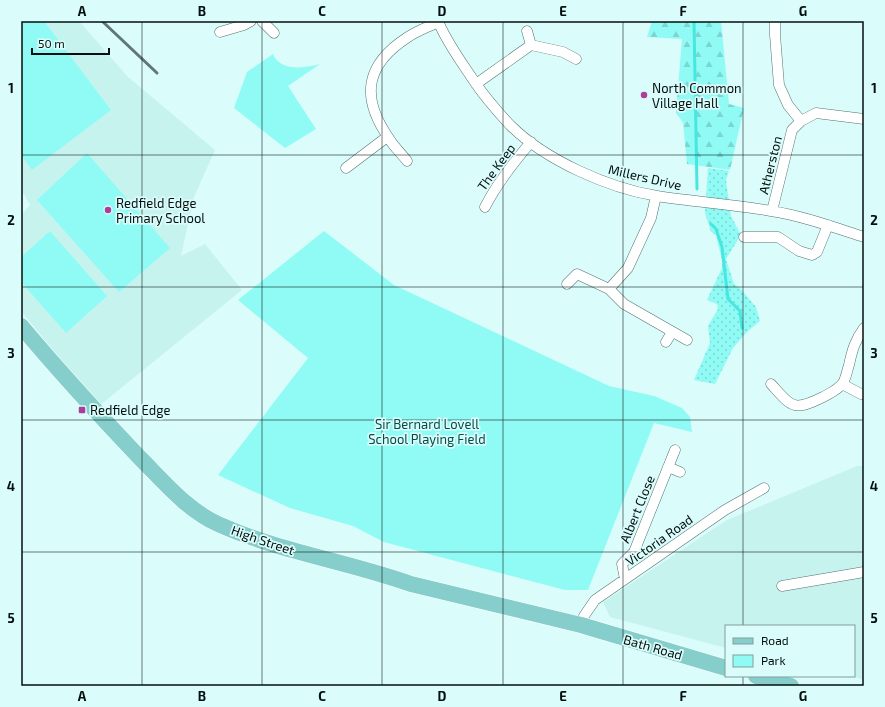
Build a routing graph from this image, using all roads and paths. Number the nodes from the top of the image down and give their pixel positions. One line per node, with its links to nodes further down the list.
1 (251, 21): 6 (street)
2 (262, 21): 7 (street)
3 (775, 21): 12 (street)
4 (438, 22): 10 (street, Millers Drive); 13 (street)
5 (526, 31): 8 (street)
6 (220, 32)
7 (274, 33)
8 (531, 45): 9 (street); 10 (street)
9 (576, 59)
10 (476, 84): 14 (street, Millers Drive)
11 (864, 119): 12 (street)
12 (801, 121): 19 (street, Atherston)
13 (387, 137): 15 (street); 16 (street)
14 (531, 142): 17 (street, Millers Drive); 18 (street, The Keep)
15 (407, 161)
16 (346, 168)
17 (656, 196): 19 (street, Millers Drive); 24 (street)
18 (485, 207)
19 (772, 211): 20 (street, Millers Drive)
20 (828, 225): 21 (street); 22 (street, Millers Drive)
21 (744, 237)
22 (864, 237)
23 (567, 284): 24 (street)
24 (609, 289): 25 (street); 28 (street)
25 (613, 305)
26 (21, 326): 41 (main road, High Street)
27 (864, 328): 32 (street)
28 (672, 332): 29 (street); 30 (street)
29 (687, 340)
30 (666, 342)
31 (771, 384): 32 (street)
32 (842, 384): 33 (street)
33 (861, 394)
34 (675, 450): 35 (street, Albert Close)
35 (668, 467): 36 (street, Albert Close); 39 (street, Albert Close)
36 (680, 472)
37 (764, 488): 39 (street, Victoria Road)
38 (864, 572): 40 (street)
39 (625, 579): 41 (street, Victoria Road)
40 (782, 586)
41 (581, 625): 42 (main road, Bath Road)
42 (725, 668)
43 (760, 677): 44 (main road)
44 (791, 686)

